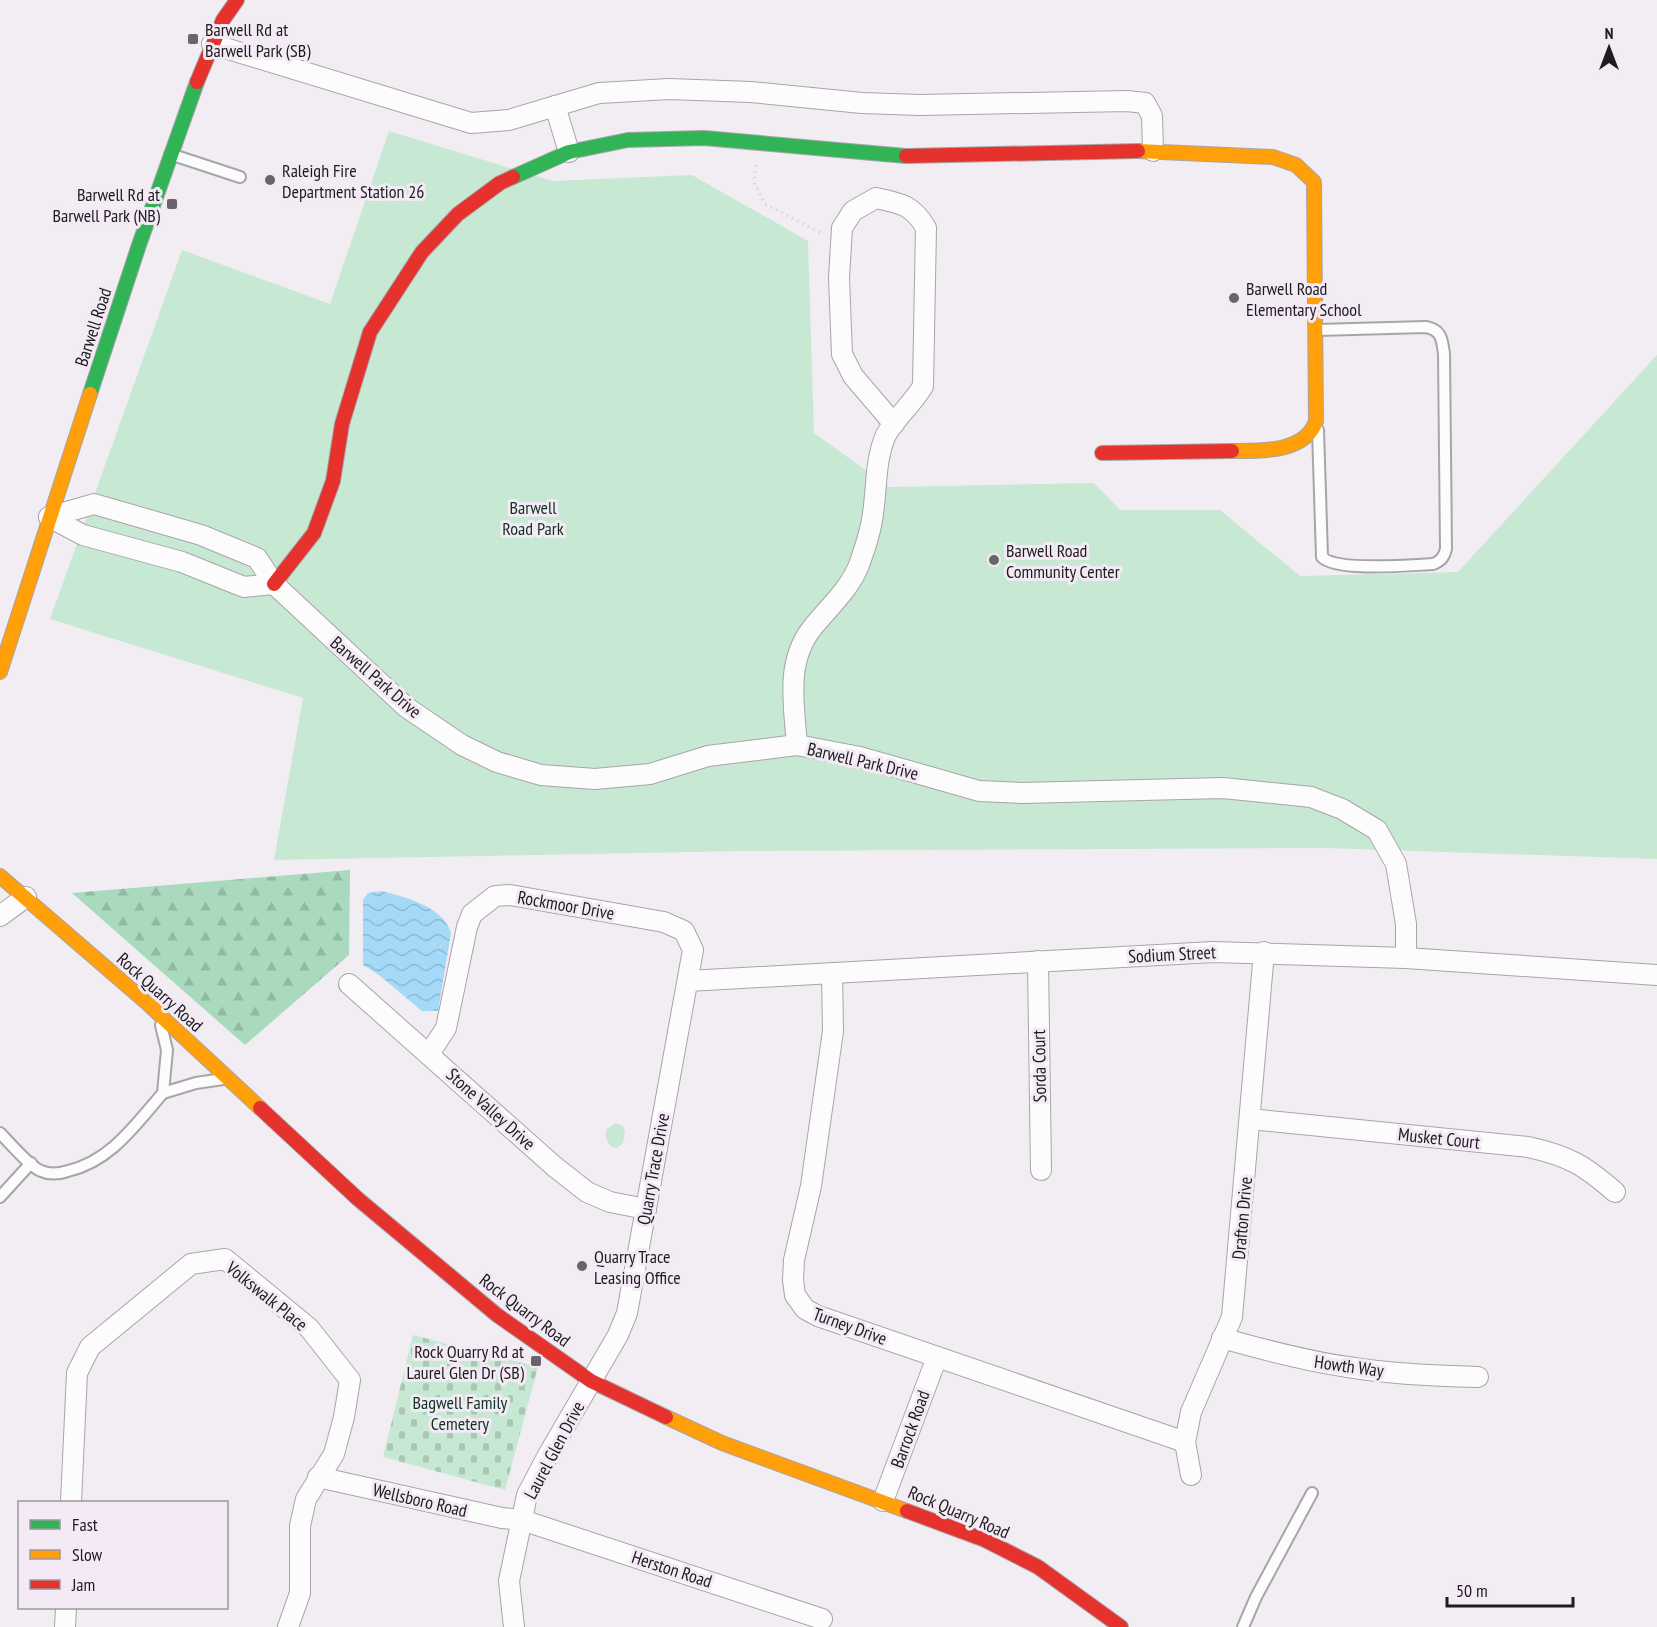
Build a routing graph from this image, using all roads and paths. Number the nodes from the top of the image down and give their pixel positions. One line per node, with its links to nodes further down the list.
1 (237, 0): 2 (street, Barwell Road)
2 (212, 44): 3 (street); 6 (street, Barwell Road)
3 (555, 106): 4 (street); 5 (street)
4 (1153, 151): 5 (street); 10 (street)
5 (569, 152): 15 (street)
6 (170, 154): 8 (lane); 14 (street, Barwell Road)
7 (757, 162): 9 (path)
8 (240, 177)
9 (826, 235)
10 (1315, 330): 11 (street); 11 (lane)
11 (1316, 421): 13 (street)
12 (894, 424): 12 (street); 17 (street)
13 (1102, 453)
14 (49, 517): 15 (street); 15 (street, Barwell Park Drive); 16 (street, Barwell Road)
15 (274, 584): 17 (street, Barwell Park Drive)
16 (0, 672)
17 (797, 745): 23 (street, Barwell Park Drive)
18 (0, 876): 19 (street, Rock Quarry Road)
19 (26, 897): 20 (street); 29 (street, Rock Quarry Road)
20 (0, 916)
21 (693, 950): 27 (street, Quarry Trace Drive); 30 (street, Rockmoor Drive)
22 (1264, 952): 23 (street, Sodium Street); 24 (street, Sodium Street); 33 (street, Drafton Drive)
23 (1406, 958): 26 (street, Sodium Street)
24 (1038, 961): 25 (street, Sodium Street); 36 (street, Sorda Court)
25 (832, 973): 27 (street, Sodium Street); 41 (street, Turney Drive)
26 (1657, 975)
27 (688, 981): 39 (street, Quarry Trace Drive)
28 (349, 984): 30 (street, Stone Valley Drive)
29 (159, 1016): 31 (street, Rock Quarry Road); 32 (lane)
30 (429, 1054): 39 (street, Stone Valley Drive)
31 (229, 1078): 32 (lane); 43 (street, Rock Quarry Road)
32 (163, 1093): 35 (lane)
33 (1250, 1119): 37 (street, Musket Court); 40 (street, Drafton Drive)
34 (0, 1133): 35 (lane)
35 (31, 1163): 38 (lane)
36 (1041, 1170)
37 (1615, 1192)
38 (0, 1197)
39 (646, 1209): 43 (street, Quarry Trace Drive)
40 (1222, 1338): 42 (street, Howth Way); 44 (street, Drafton Drive)
41 (937, 1357): 44 (street, Turney Drive); 49 (street, Barrock Road)
42 (1478, 1377)
43 (591, 1381): 49 (street, Rock Quarry Road); 50 (street, Laurel Glen Drive)
44 (1185, 1442): 45 (street, Drafton Drive)
45 (1191, 1475)
46 (318, 1477): 48 (street, Volkswalk Place); 50 (street, Wellsboro Road); 54 (street, Volkswalk Place)
47 (1312, 1493): 57 (lane)
48 (71, 1501)
49 (883, 1501): 56 (street, Rock Quarry Road)
50 (522, 1520): 52 (street, Herston Road); 55 (street, Laurel Glen Drive)
51 (66, 1609): 53 (street)
52 (822, 1619)
53 (65, 1627)
54 (288, 1627)
55 (514, 1627)
56 (1121, 1627)
57 (1243, 1627)

